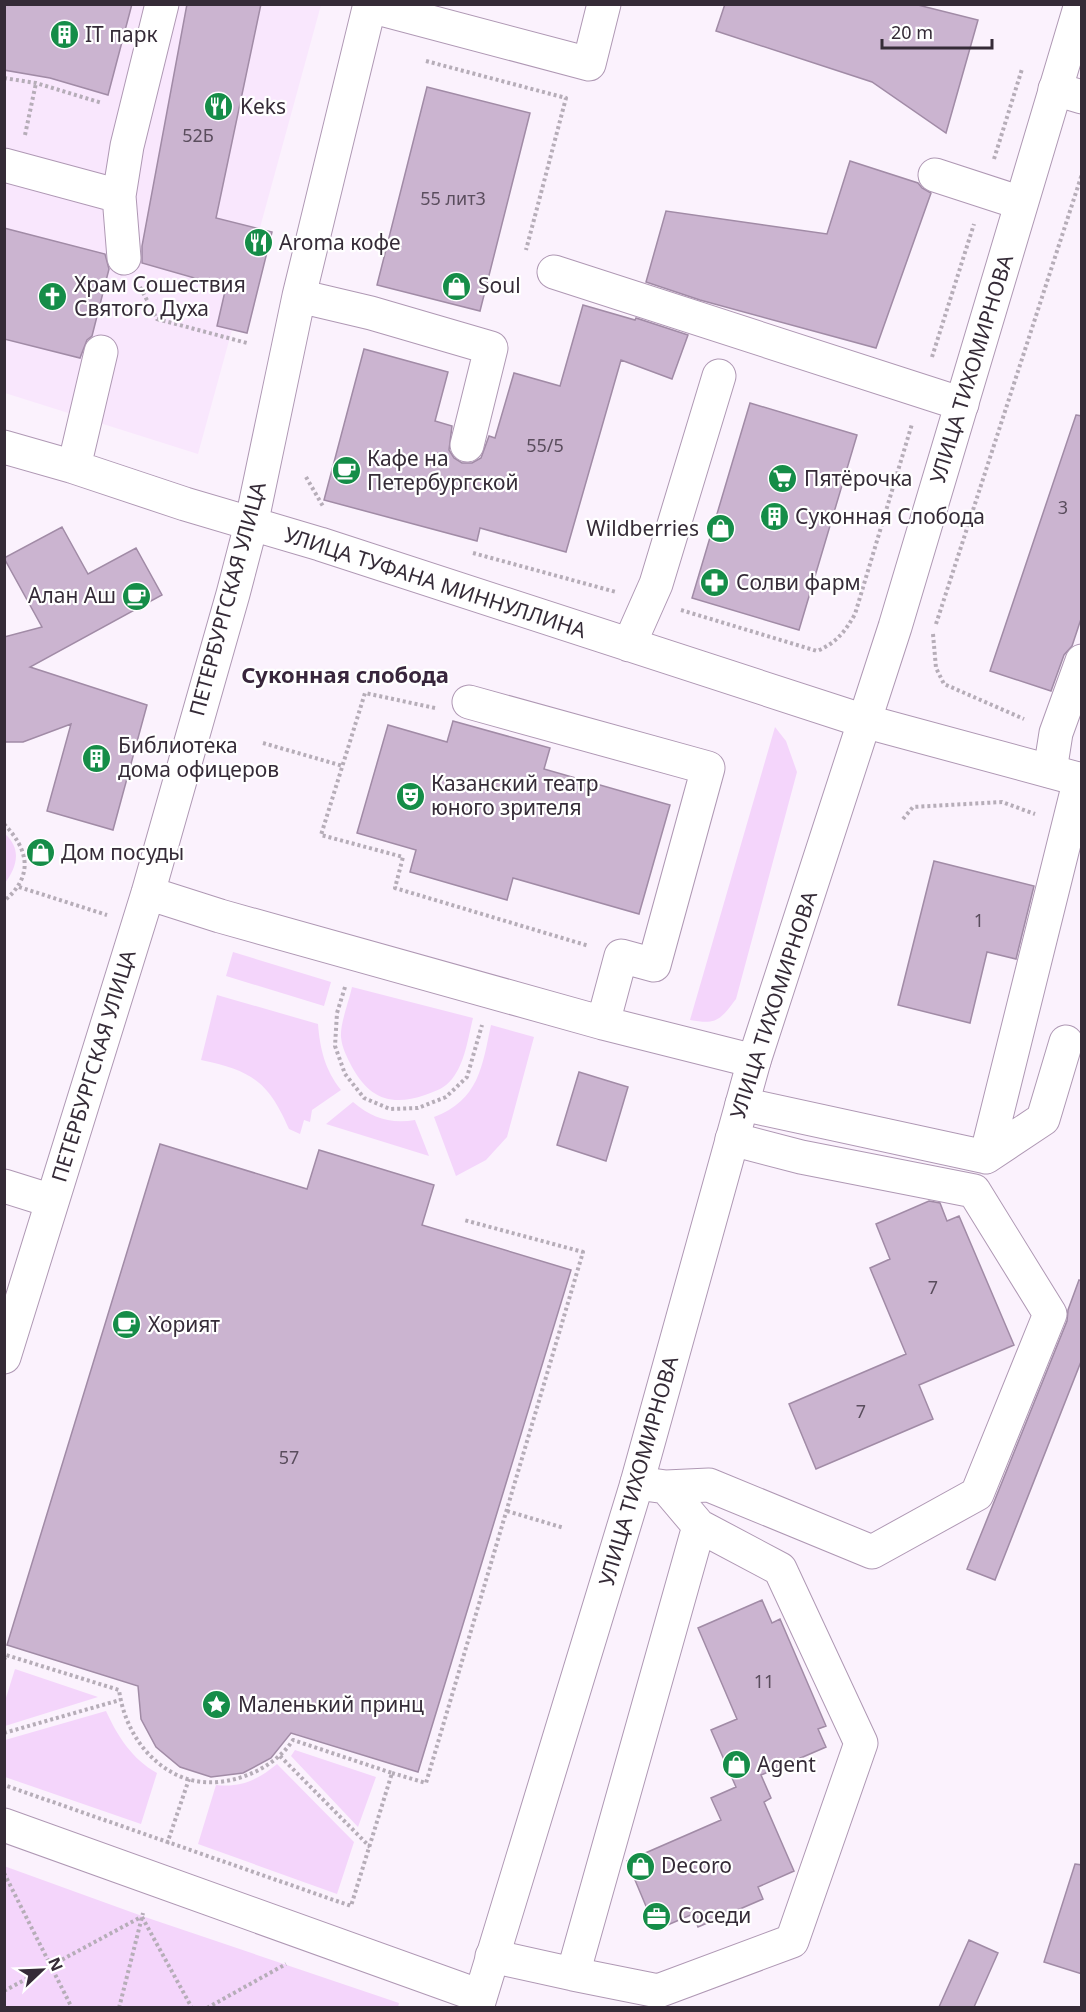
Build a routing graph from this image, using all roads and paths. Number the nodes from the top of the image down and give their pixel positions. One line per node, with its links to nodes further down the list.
1 (162, 4): 10 (street)
2 (604, 4): 4 (street)
3 (1081, 4): 9 (street, УЛИЦА ТИХОМИРНОВА)
4 (370, 5): 19 (street, ПЕТЕРБУРГСКАЯ УЛИЦА)
5 (1024, 60): 14 (path)
6 (426, 61): 18 (path)
7 (4, 78): 8 (path)
8 (36, 83): 10 (path); 11 (path)
9 (1068, 93): 16 (street, УЛИЦА ТИХОМИРНОВА)
10 (135, 113): 15 (street)
11 (14, 154): 15 (street)
12 (1082, 174): 37 (path)
13 (935, 175): 14 (street)
14 (984, 192): 16 (street); 23 (path)
15 (119, 196): 17 (street)
16 (1021, 203): 24 (street, УЛИЦА ТИХОМИРНОВА)
17 (124, 258): 20 (path)
18 (554, 272): 23 (street)
19 (299, 296): 25 (street); 30 (street, ПЕТЕРБУРГСКАЯ УЛИЦА)
20 (247, 343)
21 (101, 351): 27 (street)
22 (719, 376): 32 (street)
23 (922, 392): 24 (street); 32 (path)
24 (962, 404): 36 (street, УЛИЦА ТИХОМИРНОВА)
25 (467, 445)
26 (4, 447): 27 (street, УЛИЦА ТУФАНА МИННУЛЛИНА)
27 (74, 466): 30 (street, УЛИЦА ТУФАНА МИННУЛЛИНА)
28 (306, 477): 29 (path)
29 (329, 515)
30 (251, 525): 33 (street, УЛИЦА ТУФАНА МИННУЛЛИНА); 45 (street, ПЕТЕРБУРГСКАЯ УЛИЦА)
31 (466, 552): 32 (path)
32 (649, 601): 33 (street)
33 (629, 645): 36 (street, УЛИЦА ТУФАНА МИННУЛЛИНА)
34 (1082, 661): 37 (street)
35 (468, 702): 39 (path); 50 (street)
36 (864, 721): 40 (street, УЛИЦА ТУФАНА МИННУЛЛИНА); 55 (street, УЛИЦА ТИХОМИРНОВА)
37 (1056, 733): 40 (street)
38 (263, 743): 39 (path)
39 (343, 766): 50 (path)
40 (1070, 777): 43 (street)
41 (903, 819): 43 (path)
42 (4, 824): 44 (path)
43 (1069, 826): 58 (street)
44 (19, 887): 46 (path); 47 (path)
45 (148, 893): 47 (street, ПЕТЕРБУРГСКАЯ УЛИЦА); 53 (street)
46 (4, 901)
47 (138, 924): 60 (street, ПЕТЕРБУРГСКАЯ УЛИЦА)
48 (4, 941): 49 (path)
49 (4, 946)
50 (621, 956): 53 (street)
51 (346, 984): 52 (path)
52 (485, 1017)
53 (603, 1023): 55 (street)
54 (1066, 1042): 58 (street)
55 (754, 1061): 56 (street, УЛИЦА ТИХОМИРНОВА)
56 (742, 1104): 57 (street, УЛИЦА ТИХОМИРНОВА); 58 (street)
57 (732, 1139): 63 (street, УЛИЦА ТИХОМИРНОВА); 63 (street)
58 (986, 1157)
59 (4, 1186): 60 (street)
60 (52, 1201): 62 (street, ПЕТЕРБУРГСКАЯ УЛИЦА)
61 (464, 1220): 64 (path)
62 (4, 1357)
63 (652, 1485): 65 (street); 79 (street, УЛИЦА ТИХОМИРНОВА)
64 (507, 1511): 66 (path); 71 (path)
65 (699, 1526): 82 (street); 82 (street)
66 (564, 1528)
67 (4, 1660): 68 (path)
68 (120, 1700): 69 (path); 72 (path)
69 (4, 1733)
70 (280, 1756): 71 (path); 72 (path); 76 (path)
71 (392, 1773): 76 (path)
72 (189, 1779): 75 (path)
73 (4, 1785): 75 (path)
74 (4, 1825): 84 (street)
75 (168, 1841): 76 (path)
76 (370, 1847)
77 (4, 1873): 81 (path)
78 (142, 1916): 81 (path); 86 (path); 87 (path)
79 (492, 1956): 82 (street); 84 (street, УЛИЦА ТИХОМИРНОВА)
80 (288, 1963): 88 (path)
81 (51, 1966): 83 (path); 85 (path)
82 (573, 1974)
83 (4, 1991)
84 (479, 2002)
85 (72, 2007)
86 (119, 2007)
87 (192, 2007)
88 (207, 2007)

